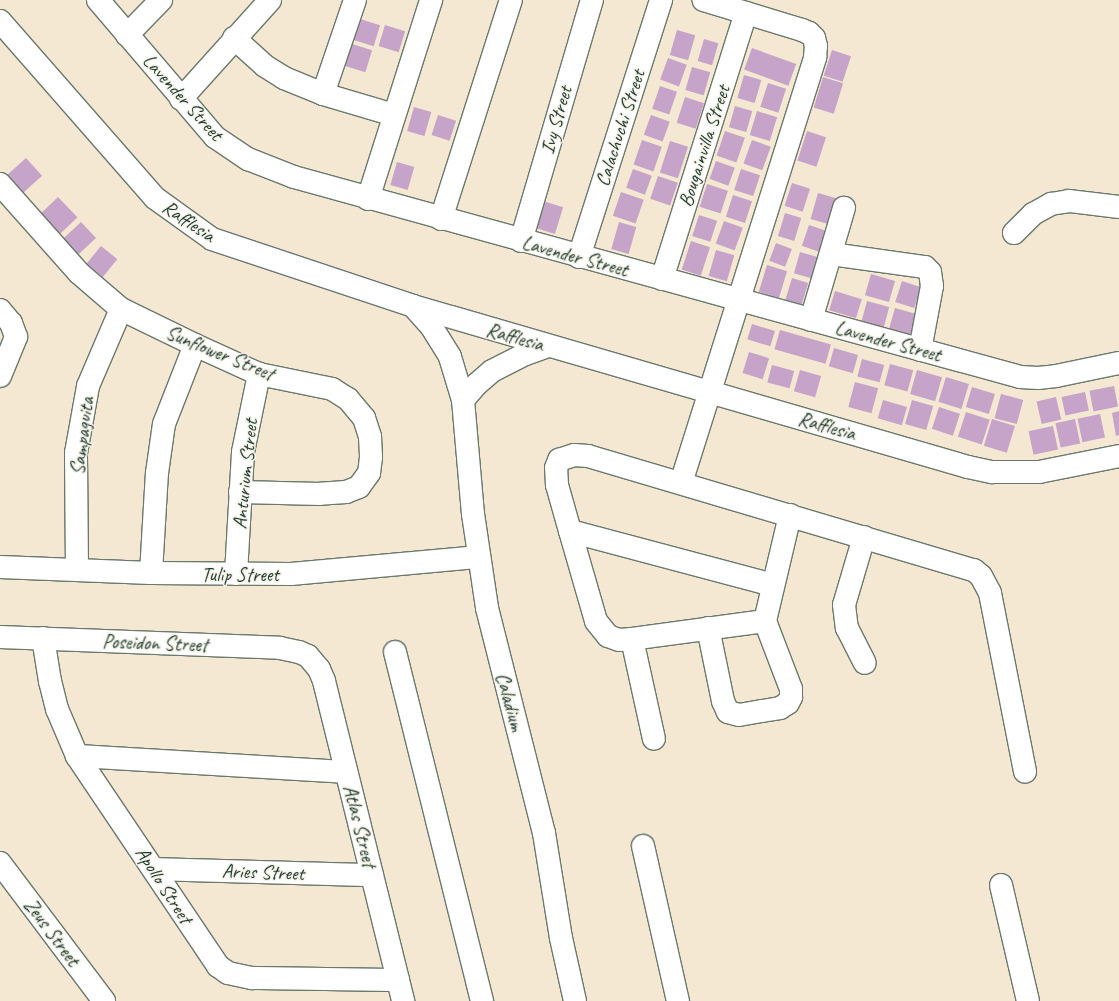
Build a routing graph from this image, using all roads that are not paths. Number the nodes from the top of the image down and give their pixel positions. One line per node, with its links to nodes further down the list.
1 (98, 0): 12 (street, Lavender Street)
2 (161, 0): 12 (street)
3 (270, 0): 13 (street)
4 (355, 0): 14 (street)
5 (431, 0): 16 (street)
6 (511, 0): 21 (street)
7 (592, 0): 23 (street, Ivy Street)
8 (661, 0): 25 (street, Calachuchi Street)
9 (703, 0): 10 (street)
10 (746, 13): 26 (street, Bougainvilla Street); 27 (street)
11 (0, 21): 28 (street, Rafflesia)
12 (127, 35): 15 (street, Lavender Street)
13 (234, 38): 14 (street); 15 (street)
14 (323, 94): 16 (street)
15 (181, 99): 18 (street, Lavender Street)
16 (394, 115): 18 (street)
17 (0, 184): 29 (street, Sunflower Street)
18 (368, 199): 21 (street, Lavender Street)
19 (1119, 207): 22 (street)
20 (844, 208): 24 (street)
21 (442, 219): 23 (street, Lavender Street)
22 (1014, 233)
23 (521, 241): 25 (street, Lavender Street)
24 (831, 254): 31 (street); 34 (street)
25 (579, 257): 26 (street, Lavender Street)
26 (662, 279): 27 (street, Lavender Street)
27 (738, 300): 31 (street, Lavender Street); 38 (street)
28 (413, 306): 33 (street, Rafflesia); 39 (street, Caladium)
29 (121, 309): 32 (street, Sunflower Street); 48 (street, Sampaguita)
30 (0, 310): 37 (street)
31 (811, 320): 34 (street, Lavender Street)
32 (195, 345): 36 (street, Sunflower Street); 49 (street)
33 (548, 346): 38 (street, Rafflesia); 39 (street)
34 (920, 350): 35 (street, Lavender Street)
35 (1119, 363)
36 (259, 374): 42 (street, Anturium Street); 42 (street, Sunflower Street)
37 (0, 376)
38 (709, 393): 40 (street, Rafflesia); 41 (street)
39 (463, 400): 46 (street, Caladium)
40 (1119, 456)
41 (681, 483): 43 (street); 44 (street)
42 (240, 492): 50 (street, Anturium Street)
43 (790, 515): 45 (street); 51 (street)
44 (570, 531): 51 (street); 56 (street)
45 (864, 537): 59 (street); 63 (street)
46 (479, 557): 50 (street, Tulip Street); 73 (street, Caladium)
47 (0, 567): 48 (street, Tulip Street)
48 (77, 570): 49 (street, Tulip Street)
49 (151, 573): 50 (street, Tulip Street)
50 (236, 574)
51 (773, 585): 52 (street)
52 (765, 621): 53 (street); 53 (street)
53 (708, 628): 56 (street)
54 (0, 637): 55 (street, Poseidon Street)
55 (43, 638): 58 (street, Poseidon Street); 61 (street, Apollo Street)
56 (632, 639): 60 (street)
57 (395, 652): 72 (street)
58 (308, 656): 62 (street, Atlas Street)
59 (865, 663)
60 (654, 739)
61 (77, 756): 62 (street); 66 (street, Apollo Street)
62 (346, 772): 67 (street, Atlas Street)
63 (1025, 772)
64 (643, 846): 74 (street)
65 (0, 863): 70 (street, Zeus Street)
66 (154, 868): 67 (street, Aries Street); 69 (street, Apollo Street)
67 (372, 875): 69 (street, Atlas Street)
68 (1001, 885): 75 (street)
69 (398, 980): 71 (street, Atlas Street)
70 (104, 1001)
71 (403, 1001)
72 (482, 1001)
73 (575, 1001)
74 (678, 1001)
75 (1028, 1001)

